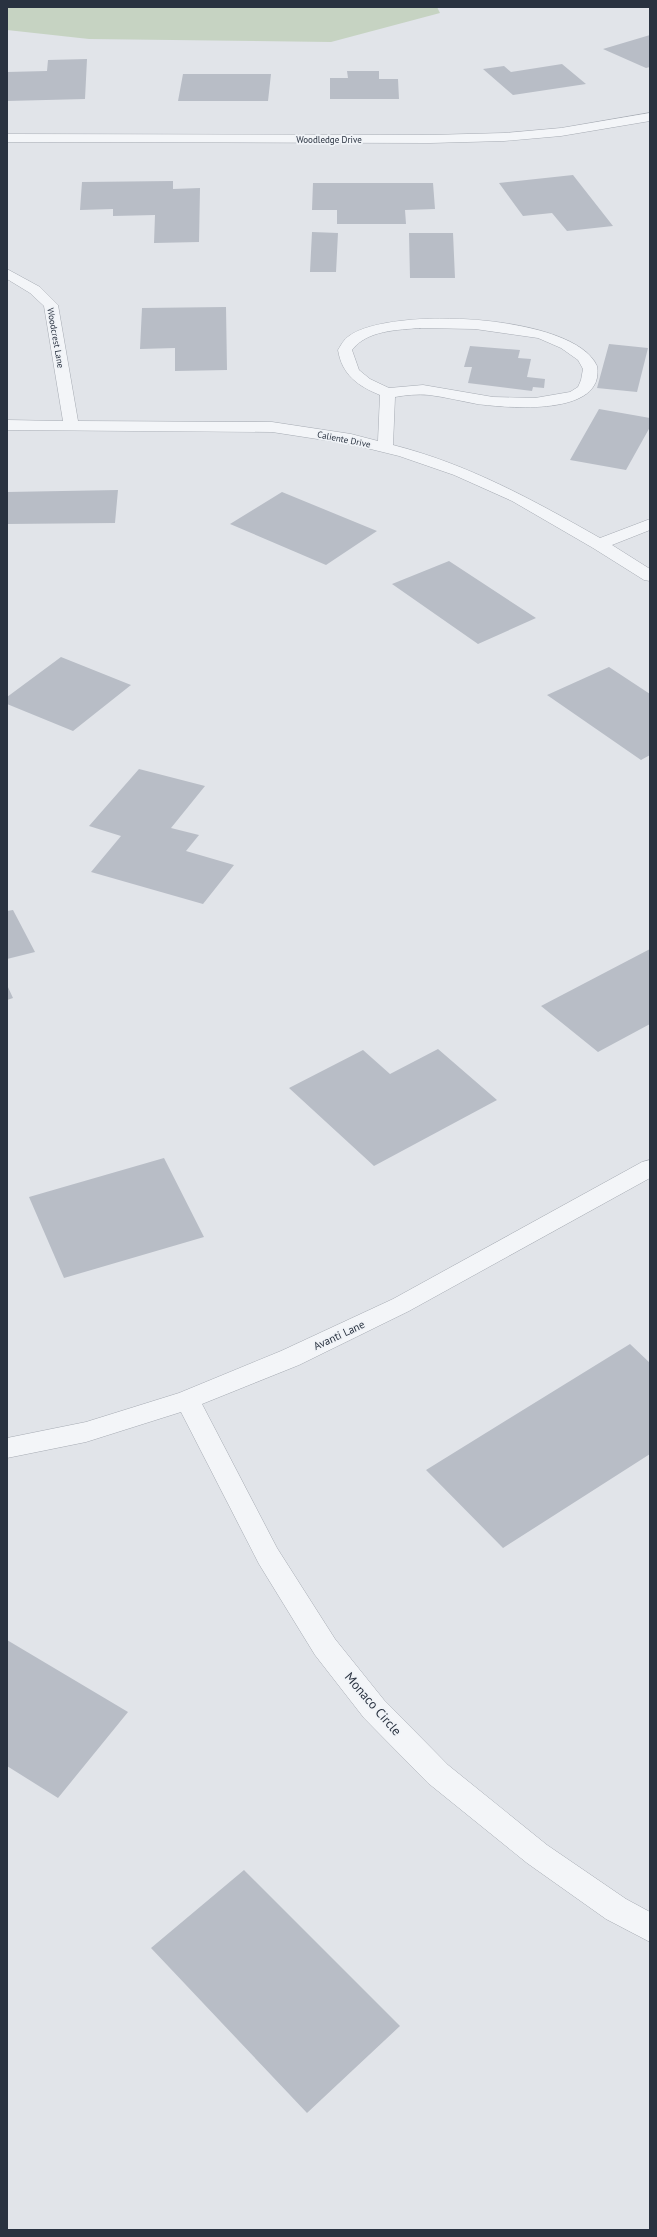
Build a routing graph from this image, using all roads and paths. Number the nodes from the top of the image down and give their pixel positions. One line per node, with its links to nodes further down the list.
1 (650, 117): 2 (street, Woodledge Drive)
2 (7, 138)
3 (7, 272): 6 (street, Woodcrest Lane)
4 (387, 394): 4 (street); 7 (street)
5 (7, 425): 6 (street, Caliente Drive)
6 (71, 425): 7 (street, Caliente Drive)
7 (385, 448): 9 (street, Caliente Drive)
8 (650, 524): 9 (street)
9 (599, 544): 10 (street, Caliente Drive)
10 (650, 576)
11 (650, 1168): 12 (street, Avanti Lane)
12 (187, 1400): 13 (street, Avanti Lane); 14 (street, Monaco Circle)
13 (7, 1448)
14 (650, 1928)

